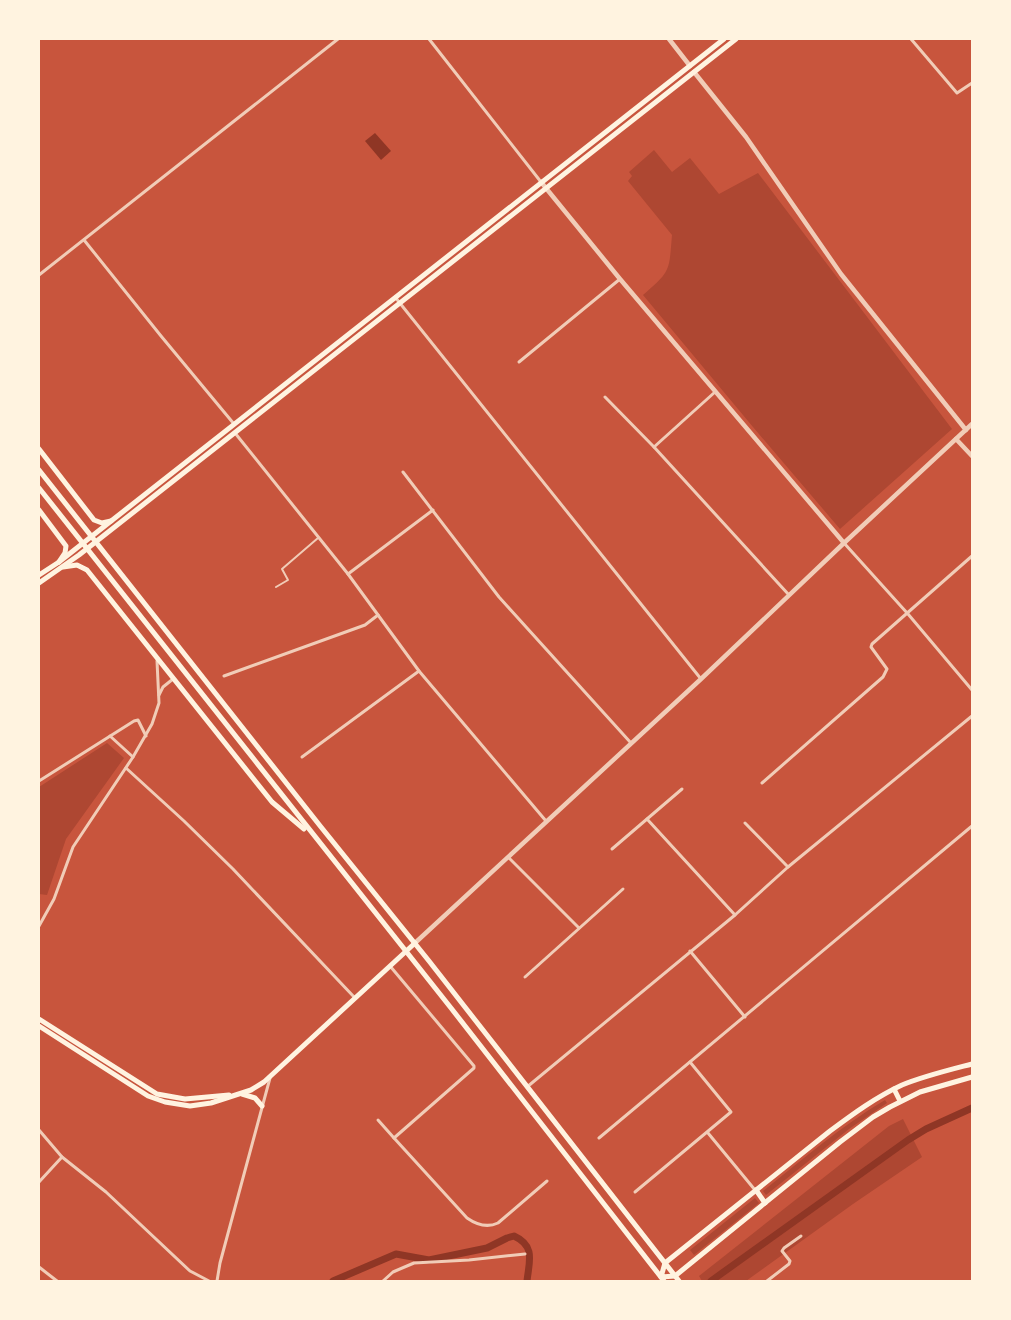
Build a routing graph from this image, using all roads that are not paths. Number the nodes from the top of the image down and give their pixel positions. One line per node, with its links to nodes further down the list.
1 (338, 39): 12 (street)
2 (430, 39): 10 (street)
3 (668, 39): 7 (street)
4 (724, 39): 7 (main road)
5 (736, 39): 8 (main road)
6 (911, 39): 9 (street)
7 (690, 66): 8 (main road); 10 (main road)
8 (694, 72): 11 (main road); 22 (street)
9 (972, 83)
10 (541, 182): 11 (street); 15 (main road)
11 (546, 188): 14 (street); 16 (main road)
12 (84, 240): 13 (street); 21 (street)
13 (39, 275)
14 (620, 279): 17 (street); 18 (street)
15 (395, 297): 16 (street); 21 (main road)
16 (400, 303): 23 (main road); 49 (street)
17 (519, 362)
18 (715, 392): 25 (street); 35 (street)
19 (605, 397): 25 (street)
20 (972, 424): 22 (street)
21 (232, 425): 23 (main road); 33 (main road)
22 (966, 430): 24 (street)
23 (237, 431): 34 (street); 38 (main road)
24 (956, 439): 27 (street); 35 (street)
25 (654, 447): 43 (street)
26 (39, 450): 33 (main road)
27 (972, 456)
28 (39, 470): 75 (main road)
29 (403, 472): 32 (street)
30 (39, 488): 67 (main road)
31 (39, 510): 37 (main road)
32 (433, 510): 39 (street); 56 (street)
33 (111, 521): 37 (main road)
34 (318, 538): 39 (street); 42 (lane)
35 (844, 543): 43 (street); 44 (street)
36 (972, 556): 44 (street)
37 (59, 562): 40 (main road)
38 (63, 567): 41 (main road); 46 (main road)
39 (348, 574): 45 (street)
40 (39, 575)
41 (39, 583)
42 (276, 587)
43 (788, 595): 49 (street)
44 (908, 614): 51 (street); 61 (street)
45 (378, 616): 47 (street); 48 (street)
46 (158, 661): 50 (main road); 52 (street)
47 (419, 671): 58 (street); 64 (street)
48 (224, 676)
49 (701, 679): 56 (street)
50 (172, 680): 52 (street); 67 (main road)
51 (972, 690)
52 (159, 698): 55 (street)
53 (972, 716): 70 (street)
54 (110, 736): 55 (street); 57 (street); 60 (street)
55 (146, 736): 57 (street)
56 (632, 743): 64 (street)
57 (133, 757): 59 (street)
58 (302, 757)
59 (126, 768): 73 (street); 80 (street)
60 (39, 781)
61 (762, 783)
62 (682, 789): 63 (street)
63 (647, 819): 68 (street); 72 (street)
64 (546, 820): 69 (street)
65 (745, 823): 70 (street)
66 (972, 826): 81 (street)
67 (313, 836): 76 (main road)
68 (612, 849)
69 (508, 857): 74 (street); 75 (street)
70 (788, 868): 72 (street)
71 (623, 889): 74 (street)
72 (735, 914): 77 (street)
73 (39, 926)
74 (579, 928): 79 (street)
75 (415, 943): 76 (main road); 89 (main road)
76 (406, 951): 78 (main road); 109 (main road)
77 (690, 952): 81 (street); 89 (street)
78 (390, 966): 80 (main road); 97 (street)
79 (525, 977)
80 (355, 998): 87 (main road)
81 (745, 1017): 85 (street)
82 (39, 1019): 84 (main road)
83 (39, 1026): 84 (main road)
84 (100, 1061): 91 (main road)
85 (690, 1062): 96 (street); 98 (street)
86 (972, 1064): 90 (main road)
87 (271, 1074): 91 (main road); 93 (street)
88 (972, 1077): 92 (main road)
89 (526, 1088): 107 (main road)
90 (894, 1089): 92 (main road); 102 (main road)
91 (236, 1094): 93 (main road)
92 (900, 1101): 104 (main road)
93 (262, 1106): 113 (street)
94 (378, 1120): 97 (street)
95 (39, 1130): 99 (street)
96 (708, 1133): 102 (street); 103 (street)
97 (394, 1138): 100 (street)
98 (599, 1138)
99 (62, 1157): 101 (street); 112 (street)
100 (547, 1181)
101 (39, 1182)
102 (756, 1190): 104 (main road); 107 (main road)
103 (635, 1192)
104 (766, 1203): 110 (main road)
105 (802, 1236): 115 (street)
106 (525, 1254): 114 (street)
107 (665, 1263): 109 (main road); 110 (main road)
108 (39, 1267): 111 (street)
109 (663, 1279): 110 (main road)
110 (677, 1279)
111 (57, 1281)
112 (209, 1281)
113 (217, 1281)
114 (383, 1281)
115 (767, 1281)

